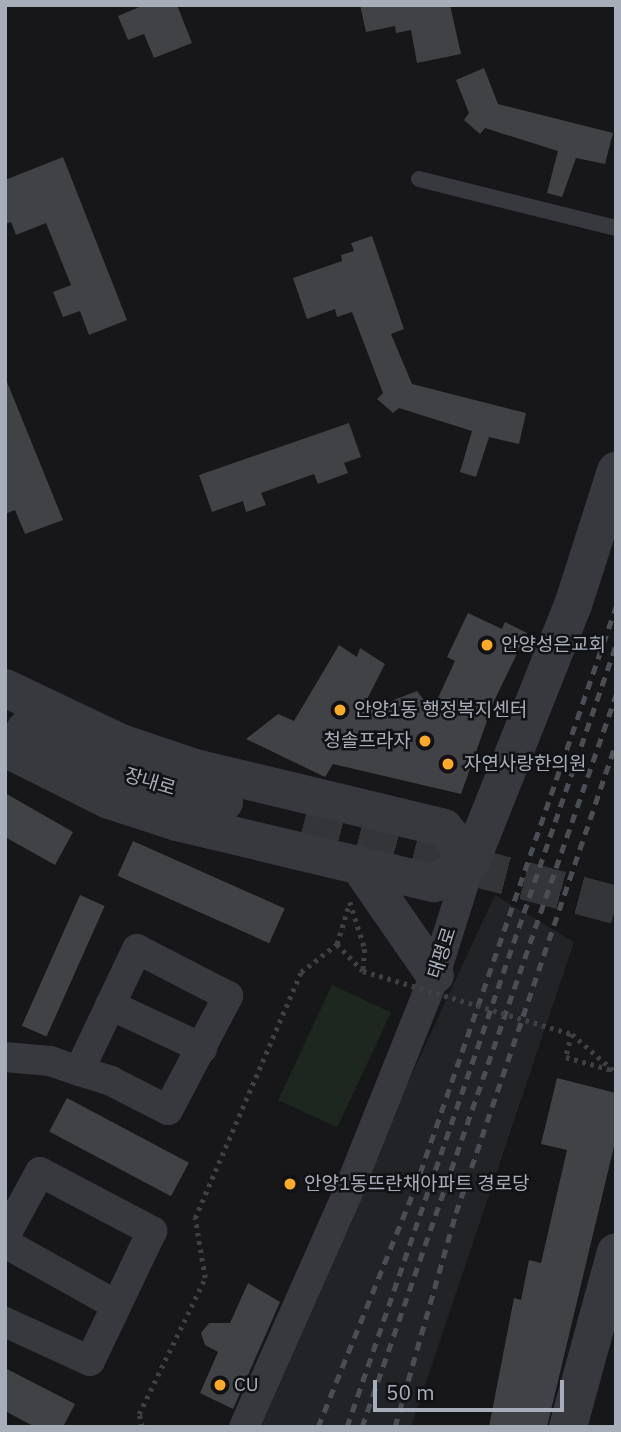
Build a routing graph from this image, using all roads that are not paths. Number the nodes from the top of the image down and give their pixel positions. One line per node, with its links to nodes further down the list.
1 (419, 179): 2 (lane)
2 (616, 228)
3 (616, 471): 8 (street, 태평로)
4 (5, 688): 8 (street)
5 (5, 718): 7 (street, 장내로)
6 (5, 748): 9 (street)
7 (304, 822)
8 (471, 860): 9 (street); 10 (street, 태평로)
9 (358, 864): 10 (street)
10 (435, 975): 21 (street, 태평로)
11 (110, 1005): 12 (street); 12 (street); 14 (street)
12 (202, 1048): 14 (street)
13 (5, 1057): 14 (street)
14 (79, 1070)
15 (5, 1236): 18 (street)
16 (5, 1243): 18 (street)
17 (616, 1252): 20 (street)
18 (117, 1305): 19 (street)
19 (5, 1322)
20 (605, 1339): 22 (street)
21 (244, 1427)
22 (568, 1427)

